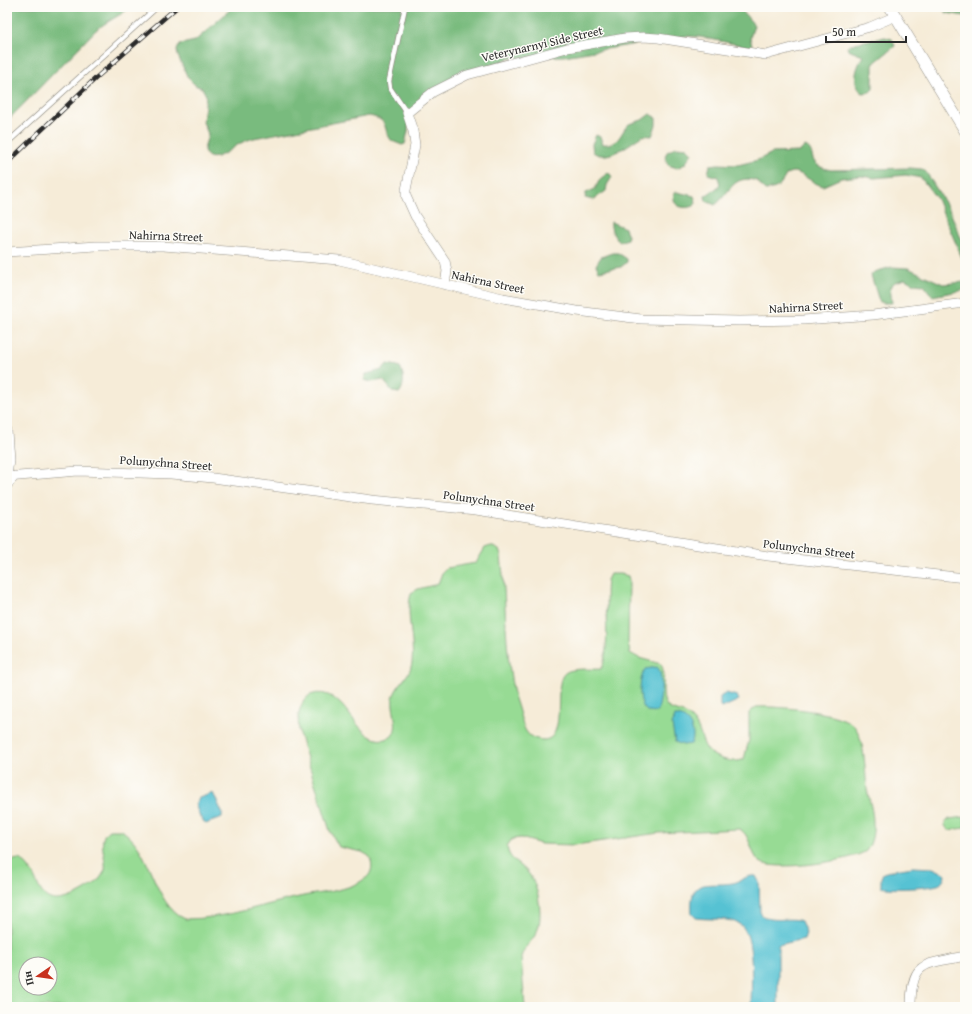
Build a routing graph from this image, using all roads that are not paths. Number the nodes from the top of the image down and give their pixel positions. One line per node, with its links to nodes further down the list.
1 (157, 7): 6 (lane)
2 (406, 7): 4 (lane)
3 (893, 11): 4 (street, Veterynarnyi Side Street); 5 (street)
4 (407, 113): 8 (street)
5 (965, 131)
6 (7, 143)
7 (7, 252): 8 (street, Nahirna Street)
8 (445, 285): 9 (street, Nahirna Street)
9 (965, 303)
10 (7, 430): 11 (street)
11 (10, 477): 12 (street); 13 (street, Polunychna Street)
12 (7, 486)
13 (965, 578)
14 (965, 956): 15 (street)
15 (912, 1007)

